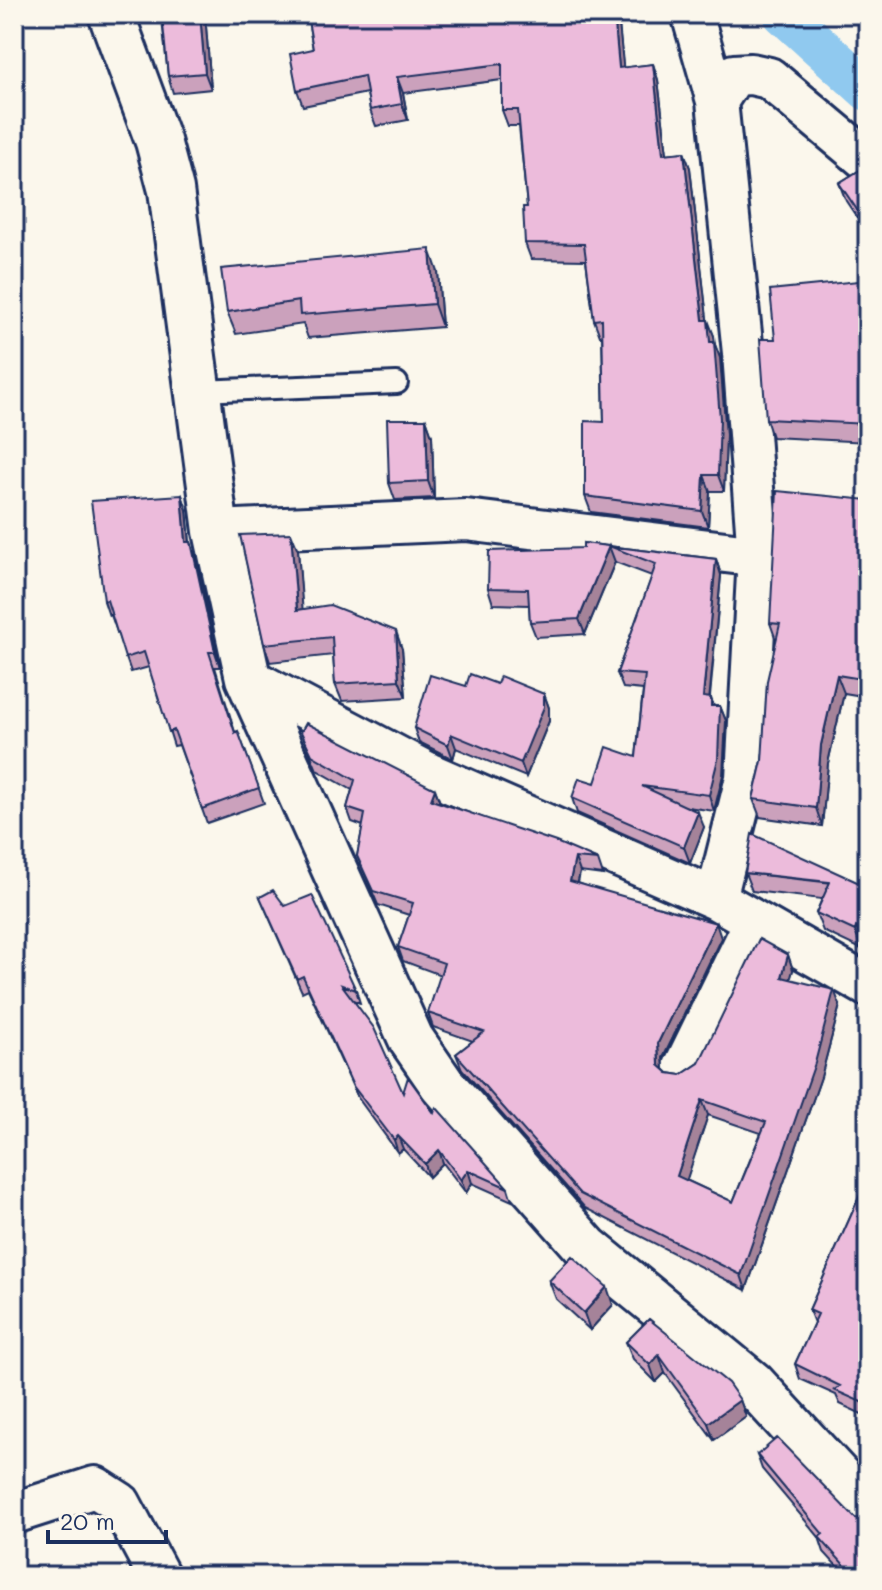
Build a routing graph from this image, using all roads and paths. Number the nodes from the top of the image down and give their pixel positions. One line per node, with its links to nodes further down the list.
1 (111, 14): 6 (street)
2 (692, 14): 3 (street)
3 (717, 101): 4 (street); 8 (street)
4 (868, 161)
5 (397, 383): 6 (lane)
6 (200, 391): 7 (street)
7 (216, 531): 8 (street); 9 (street)
8 (758, 556): 10 (street)
9 (248, 678): 10 (street); 14 (street)
10 (716, 899): 11 (street)
11 (754, 923): 12 (street); 13 (street)
12 (868, 986)
13 (684, 1067)
14 (868, 1509)
15 (14, 1513): 16 (street)
16 (159, 1576)

